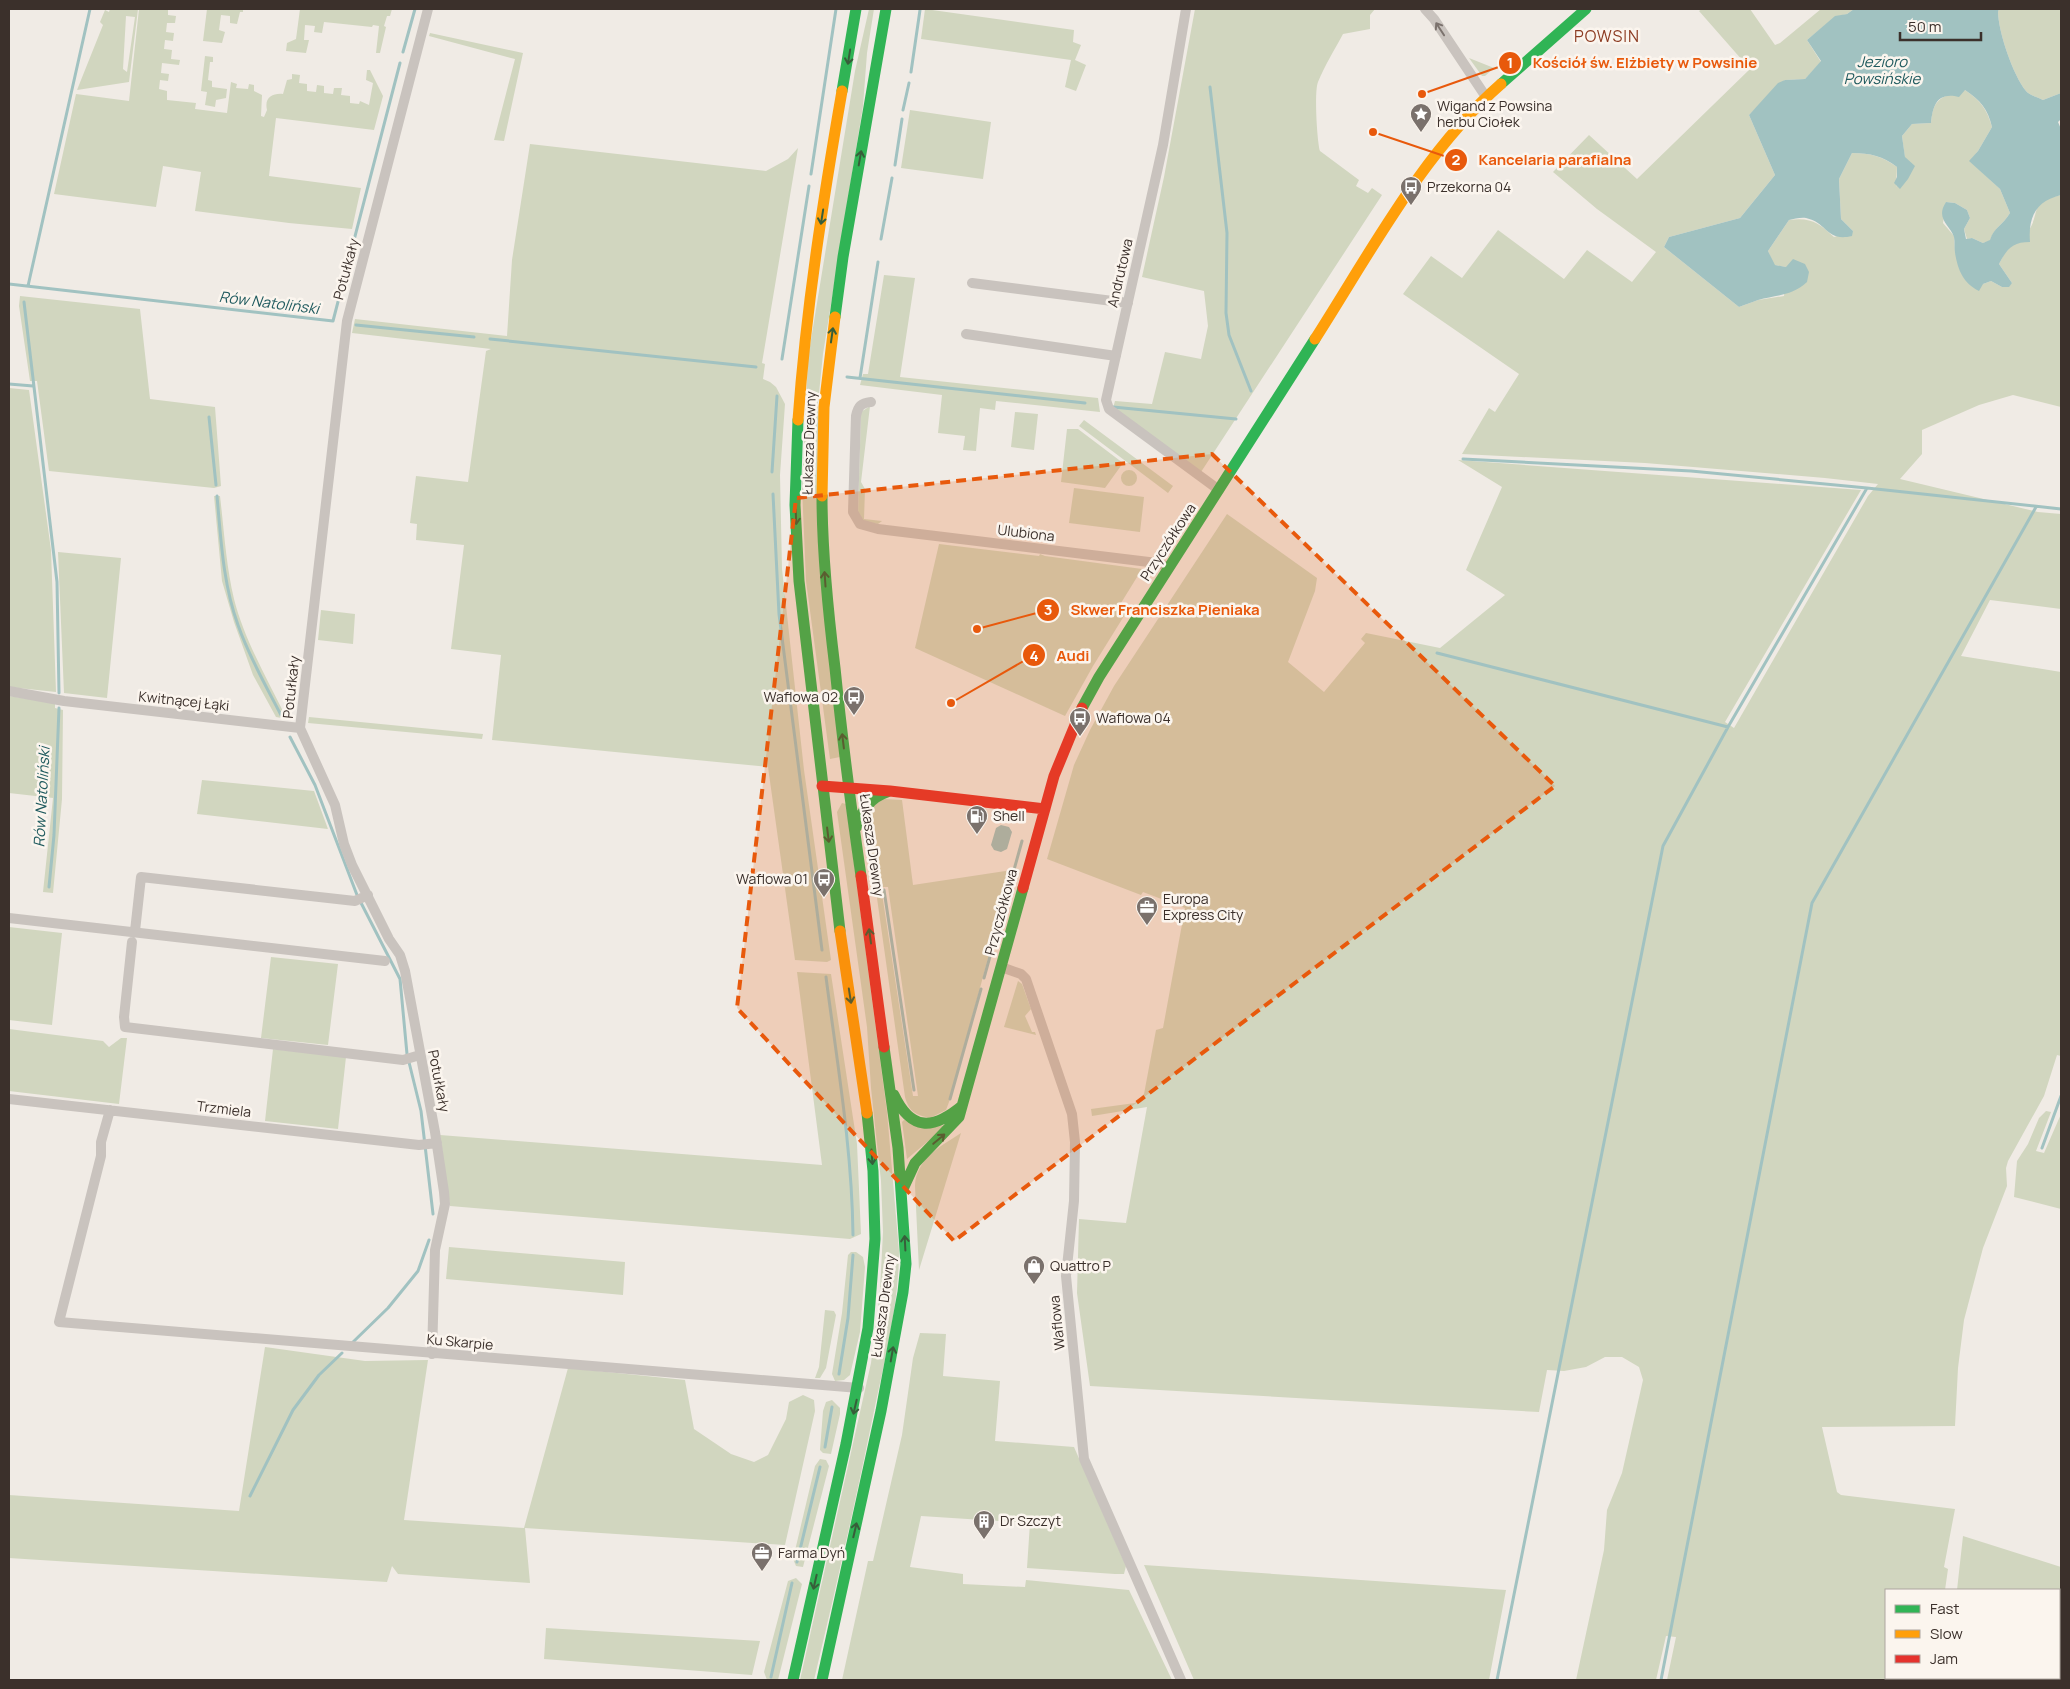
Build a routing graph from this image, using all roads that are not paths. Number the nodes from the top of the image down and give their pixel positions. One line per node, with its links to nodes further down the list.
1 (428, 9): 16 (street, Potułkały)
2 (856, 9): 17 (main road, Łukasza Drewny, one-way to 17)
3 (886, 9): 18 (main road, Łukasza Drewny, one-way to 3)
4 (1186, 9): 9 (street, Andrutowa)
5 (1425, 9): 7 (street, one-way to 5)
6 (1586, 9): 7 (main road, Przyczółkowa)
7 (1486, 98): 13 (main road, Przyczółkowa)
8 (972, 283): 9 (street)
9 (1128, 303): 11 (street, Andrutowa)
10 (966, 334): 11 (street)
11 (1116, 356): 13 (street, Andrutowa)
12 (870, 402): 14 (street, Ulubiona)
13 (1219, 490): 14 (main road, Przyczółkowa)
14 (1169, 567): 20 (main road, Przyczółkowa)
15 (9, 691): 16 (street, Kwitnącej Łąki)
16 (300, 728): 22 (street, Potułkały)
17 (822, 786): 18 (main road); 36 (main road, Łukasza Drewny, one-way to 36)
18 (850, 789): 19 (main road); 21 (main road, Łukasza Drewny)
19 (890, 791): 20 (main road); 21 (main road)
20 (1045, 808): 27 (main road, Przyczółkowa)
21 (855, 831): 29 (main road, Łukasza Drewny, one-way to 21)
22 (362, 898): 24 (street); 28 (street, Potułkały)
23 (9, 918): 24 (street)
24 (135, 931): 26 (street)
25 (132, 942): 28 (street)
26 (386, 961)
27 (1001, 967): 31 (main road, Przyczółkowa); 39 (street, Waflowa)
28 (412, 1057): 33 (street, Potułkały)
29 (890, 1088): 31 (main road); 34 (main road, Łukasza Drewny)
30 (9, 1098): 32 (street, Trzmiela)
31 (964, 1104): 34 (main road, Przyczółkowa, one-way to 31)
32 (110, 1110): 33 (street, Trzmiela); 35 (street, Ku Skarpie)
33 (433, 1143): 35 (street, Potułkały)
34 (902, 1192): 38 (main road, Łukasza Drewny, one-way to 34)
35 (432, 1354): 36 (street, Ku Skarpie)
36 (859, 1388): 37 (main road, Łukasza Drewny, one-way to 37)
37 (793, 1680)
38 (822, 1680)
39 (1181, 1680)

